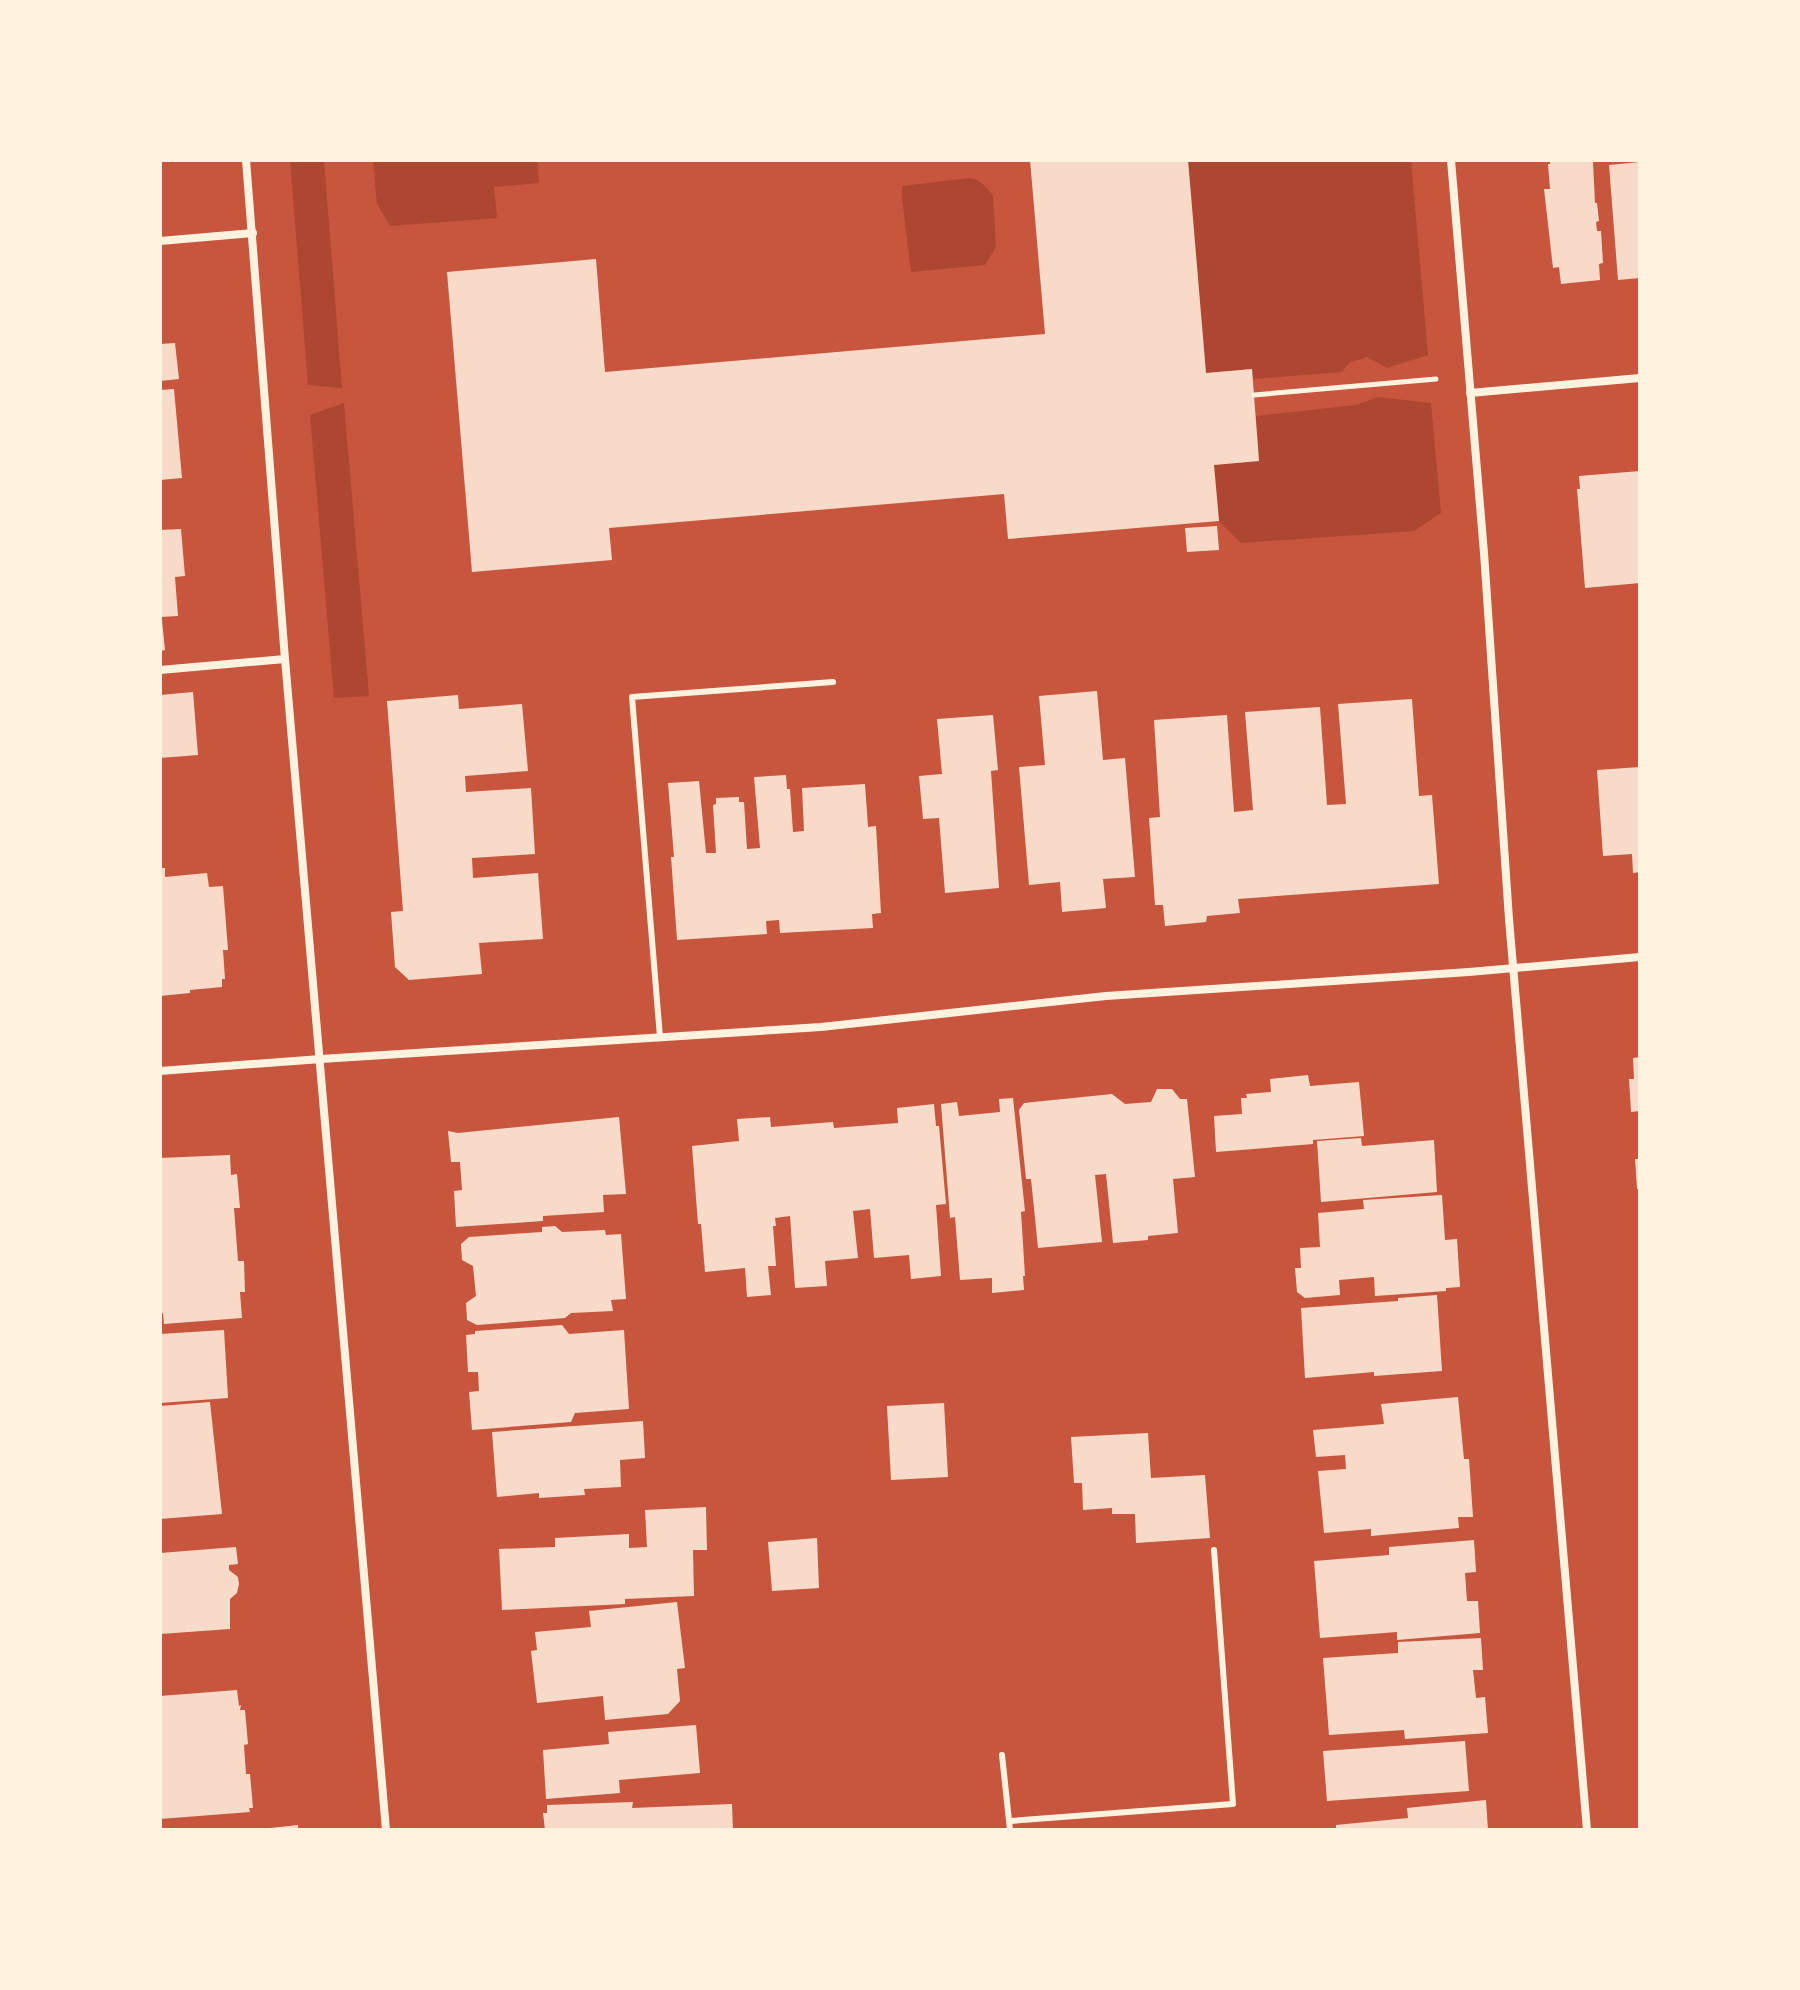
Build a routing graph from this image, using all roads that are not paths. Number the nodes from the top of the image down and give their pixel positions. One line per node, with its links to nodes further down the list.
1 (246, 160): 3 (street)
2 (1451, 160): 6 (street)
3 (253, 233): 4 (street); 7 (street)
4 (160, 241)
5 (1640, 378): 6 (street)
6 (1470, 393): 11 (street)
7 (285, 659): 8 (street); 13 (street)
8 (160, 670)
9 (833, 682): 12 (lane)
10 (1640, 957): 11 (street)
11 (1513, 969): 12 (street); 20 (street)
12 (660, 1037): 13 (street)
13 (321, 1059): 14 (street); 18 (street)
14 (160, 1071)
15 (1214, 1550): 17 (lane)
16 (1002, 1755): 17 (lane)
17 (1010, 1821): 19 (lane)
18 (386, 1830)
19 (1010, 1830)
20 (1587, 1830)

